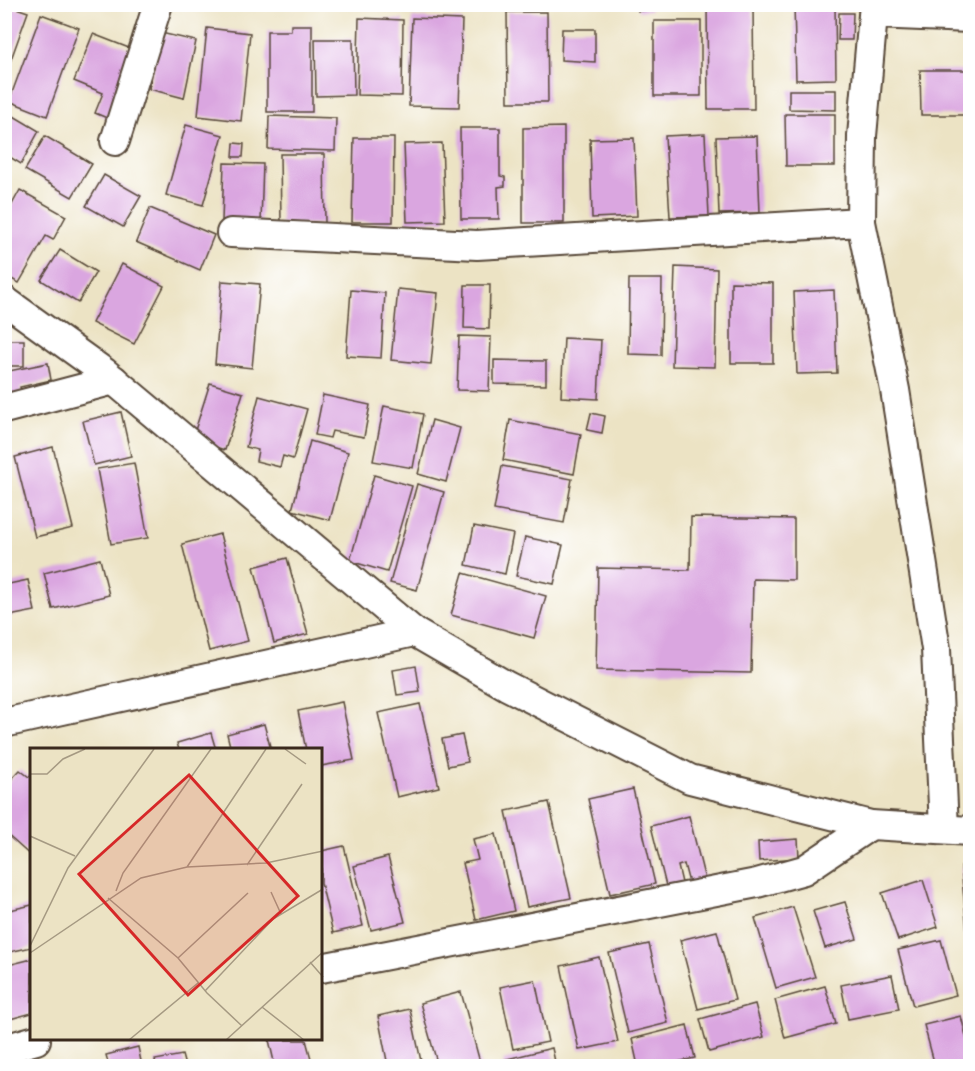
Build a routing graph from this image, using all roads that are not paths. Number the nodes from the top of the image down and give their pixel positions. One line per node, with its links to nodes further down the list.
1 (158, 4): 4 (street)
2 (874, 9): 3 (street); 5 (street)
3 (970, 18)
4 (115, 141)
5 (861, 222): 6 (street); 13 (street)
6 (231, 233)
7 (4, 300): 8 (street)
8 (114, 380): 9 (street); 10 (street)
9 (4, 409)
10 (414, 632): 11 (street); 12 (street)
11 (4, 723)
12 (871, 825): 13 (street); 14 (street)
13 (957, 830)
14 (322, 968)
15 (32, 1041): 16 (street)
16 (4, 1049)

